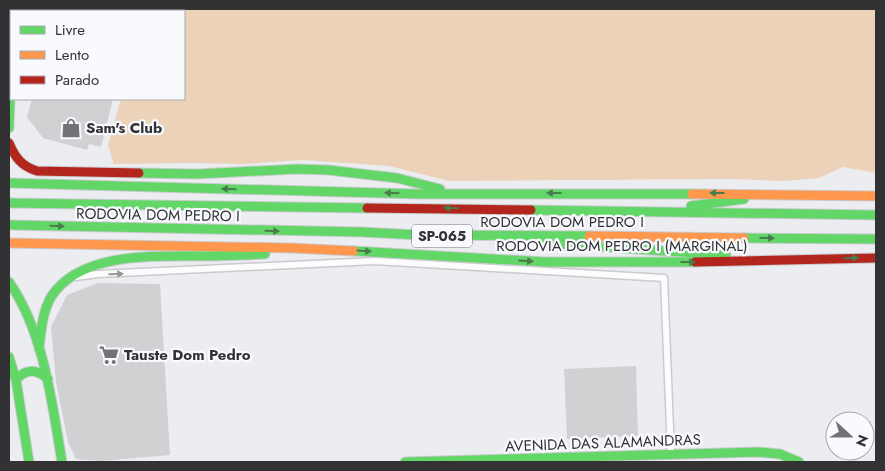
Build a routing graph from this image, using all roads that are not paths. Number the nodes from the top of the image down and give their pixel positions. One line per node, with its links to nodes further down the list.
1 (10, 103): 2 (main road)
2 (9, 128)
3 (9, 143): 5 (main road)
4 (9, 183): 5 (main road, RODOVIA DOM PEDRO I, one-way to 4)
5 (454, 193): 6 (main road, RODOVIA DOM PEDRO I, one-way to 5)
6 (783, 194): 7 (main road, RODOVIA DOM PEDRO I); 9 (main road)
7 (876, 196)
8 (9, 203): 9 (main road, RODOVIA DOM PEDRO I / SP-065, one-way to 8)
9 (622, 211): 10 (main road, RODOVIA DOM PEDRO I / SP-065)
10 (876, 215)
11 (9, 225): 12 (main road, RODOVIA DOM PEDRO I / SP-065, one-way to 12)
12 (448, 236): 13 (main road, RODOVIA DOM PEDRO I / SP-065, one-way to 13); 17 (main road)
13 (876, 239)
14 (9, 243): 15 (main road, RODOVIA DOM PEDRO I (MARGINAL) / SP-065)
15 (345, 250): 17 (main road, RODOVIA DOM PEDRO I (MARGINAL) / SP-065, one-way to 17); 18 (main road)
16 (876, 258): 17 (main road, RODOVIA DOM PEDRO I (MARGINAL) / SP-065, one-way to 16)
17 (817, 259)
18 (68, 278): 20 (main road); 25 (street, one-way to 25)
19 (9, 282): 20 (main road)
20 (39, 349): 22 (main road)
21 (9, 357): 23 (main road)
22 (48, 379): 23 (main road); 24 (main road)
23 (16, 380): 27 (main road)
24 (62, 458): 28 (main road)
25 (670, 458): 26 (main road, AVENIDA DAS ALAMANDRAS); 30 (main road, AVENIDA DAS ALAMANDRAS)
26 (460, 461): 29 (main road, AVENIDA DAS ALAMANDRAS)
27 (29, 462)
28 (68, 462)
29 (405, 462)
30 (799, 462)

